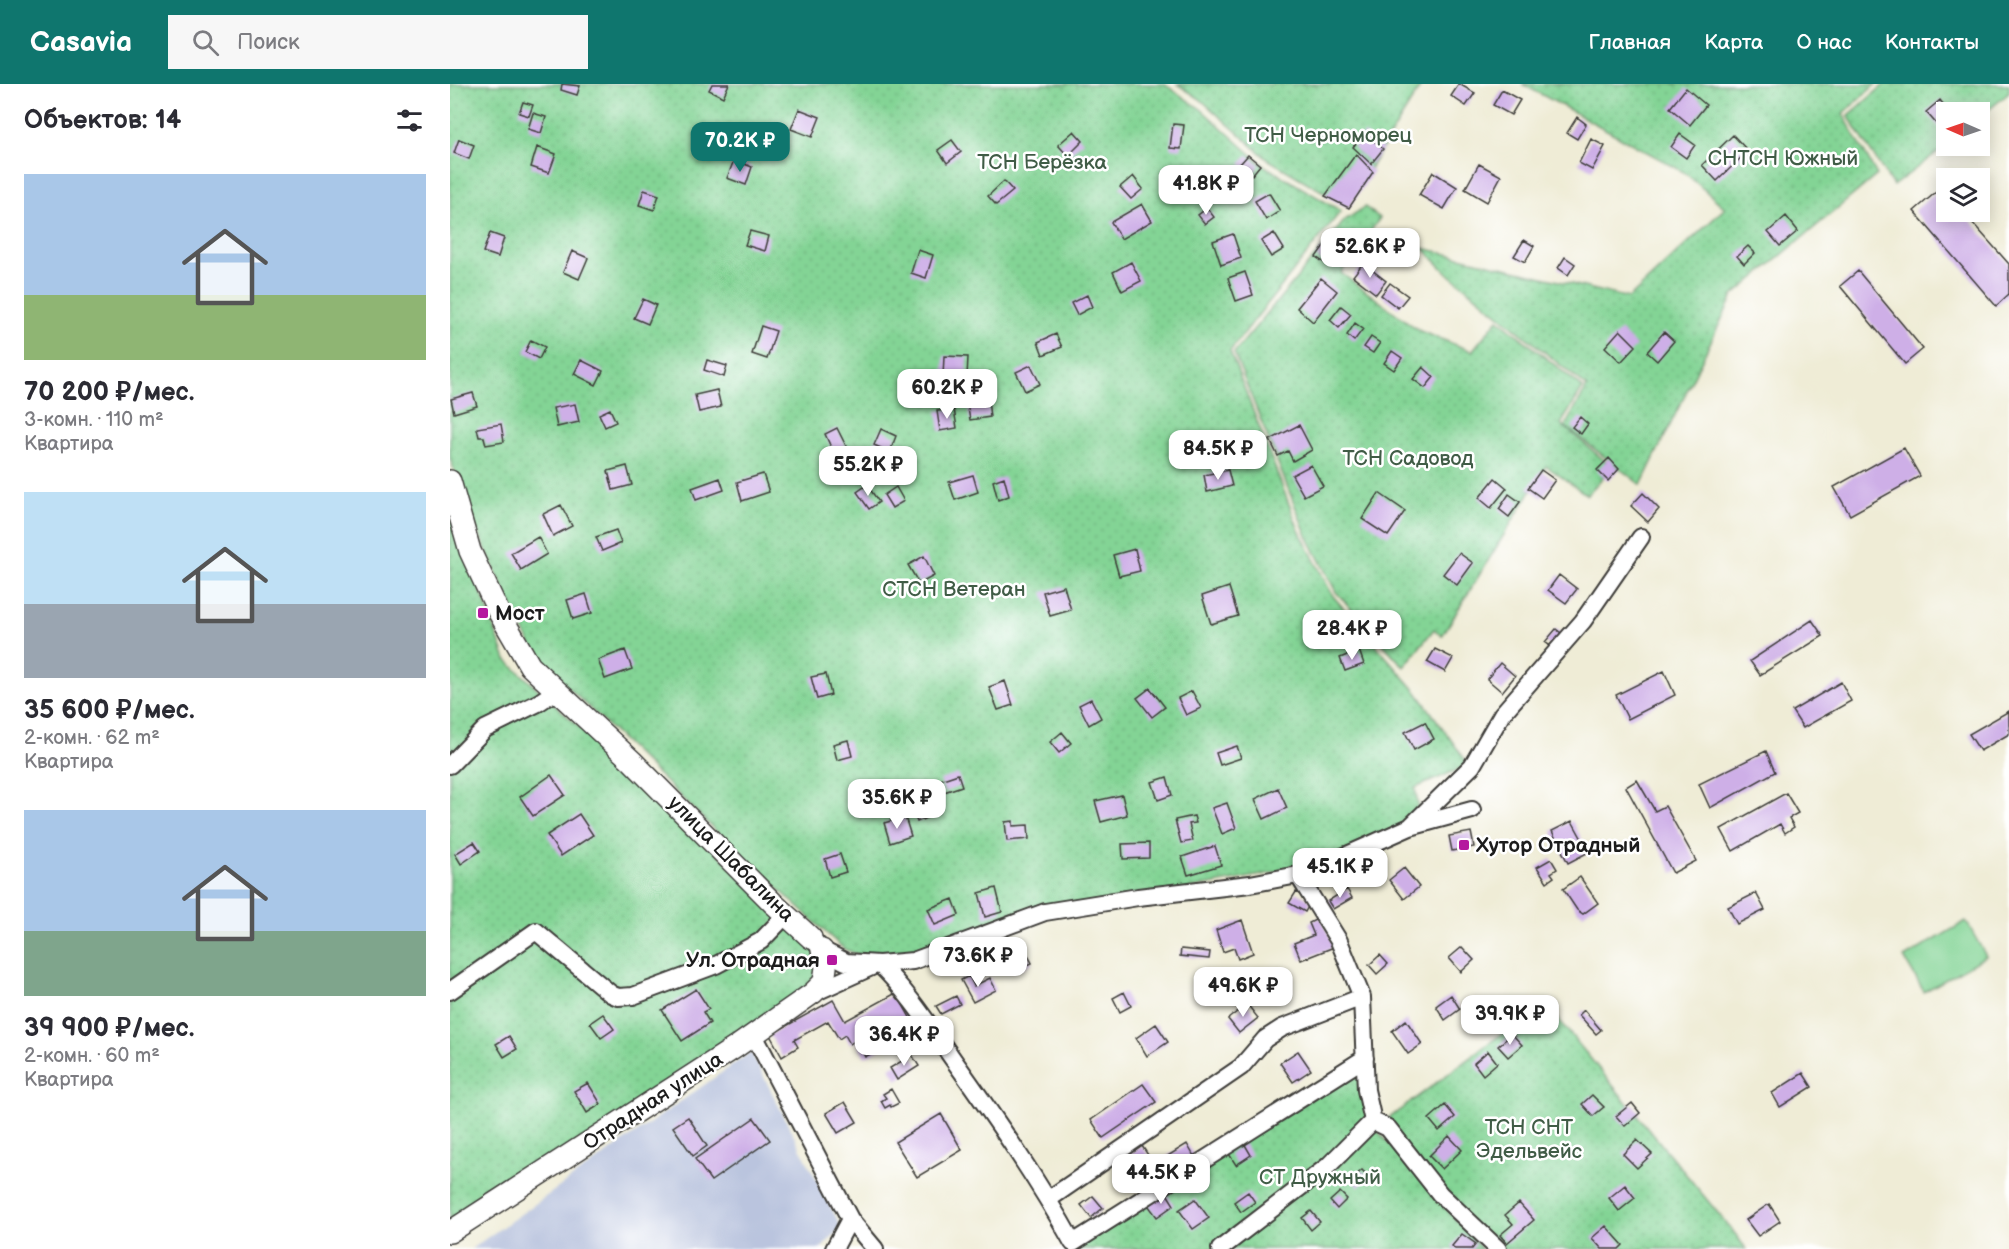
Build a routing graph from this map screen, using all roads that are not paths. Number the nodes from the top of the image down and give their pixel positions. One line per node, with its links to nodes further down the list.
1 (450, 481): 3 (main road, улица Шабалина)
2 (1641, 537): 6 (street)
3 (556, 692): 4 (street); 8 (main road, улица Шабалина)
4 (450, 765)
5 (1472, 810): 6 (street, улица Шабалина)
6 (1410, 827): 7 (street, улица Шабалина)
7 (1298, 875): 10 (street, улица Шабалина); 13 (street)
8 (786, 915): 9 (main road, улица Шабалина); 11 (street)
9 (817, 944): 10 (street, улица Шабалина); 12 (main road, Отрадная улица)
10 (879, 964): 12 (street); 17 (street)
11 (450, 991)
12 (813, 993): 14 (main road, Отрадная улица)
13 (1362, 997): 15 (street); 17 (street)
14 (754, 1035): 18 (street); 19 (main road, Отрадная улица)
15 (1365, 1058): 16 (street); 17 (street)
16 (1380, 1124): 22 (street); 23 (street)
17 (1049, 1200)
18 (850, 1219): 20 (street); 21 (street)
19 (450, 1232)
20 (834, 1249)
21 (875, 1249)
22 (1220, 1249)
23 (1498, 1249)

